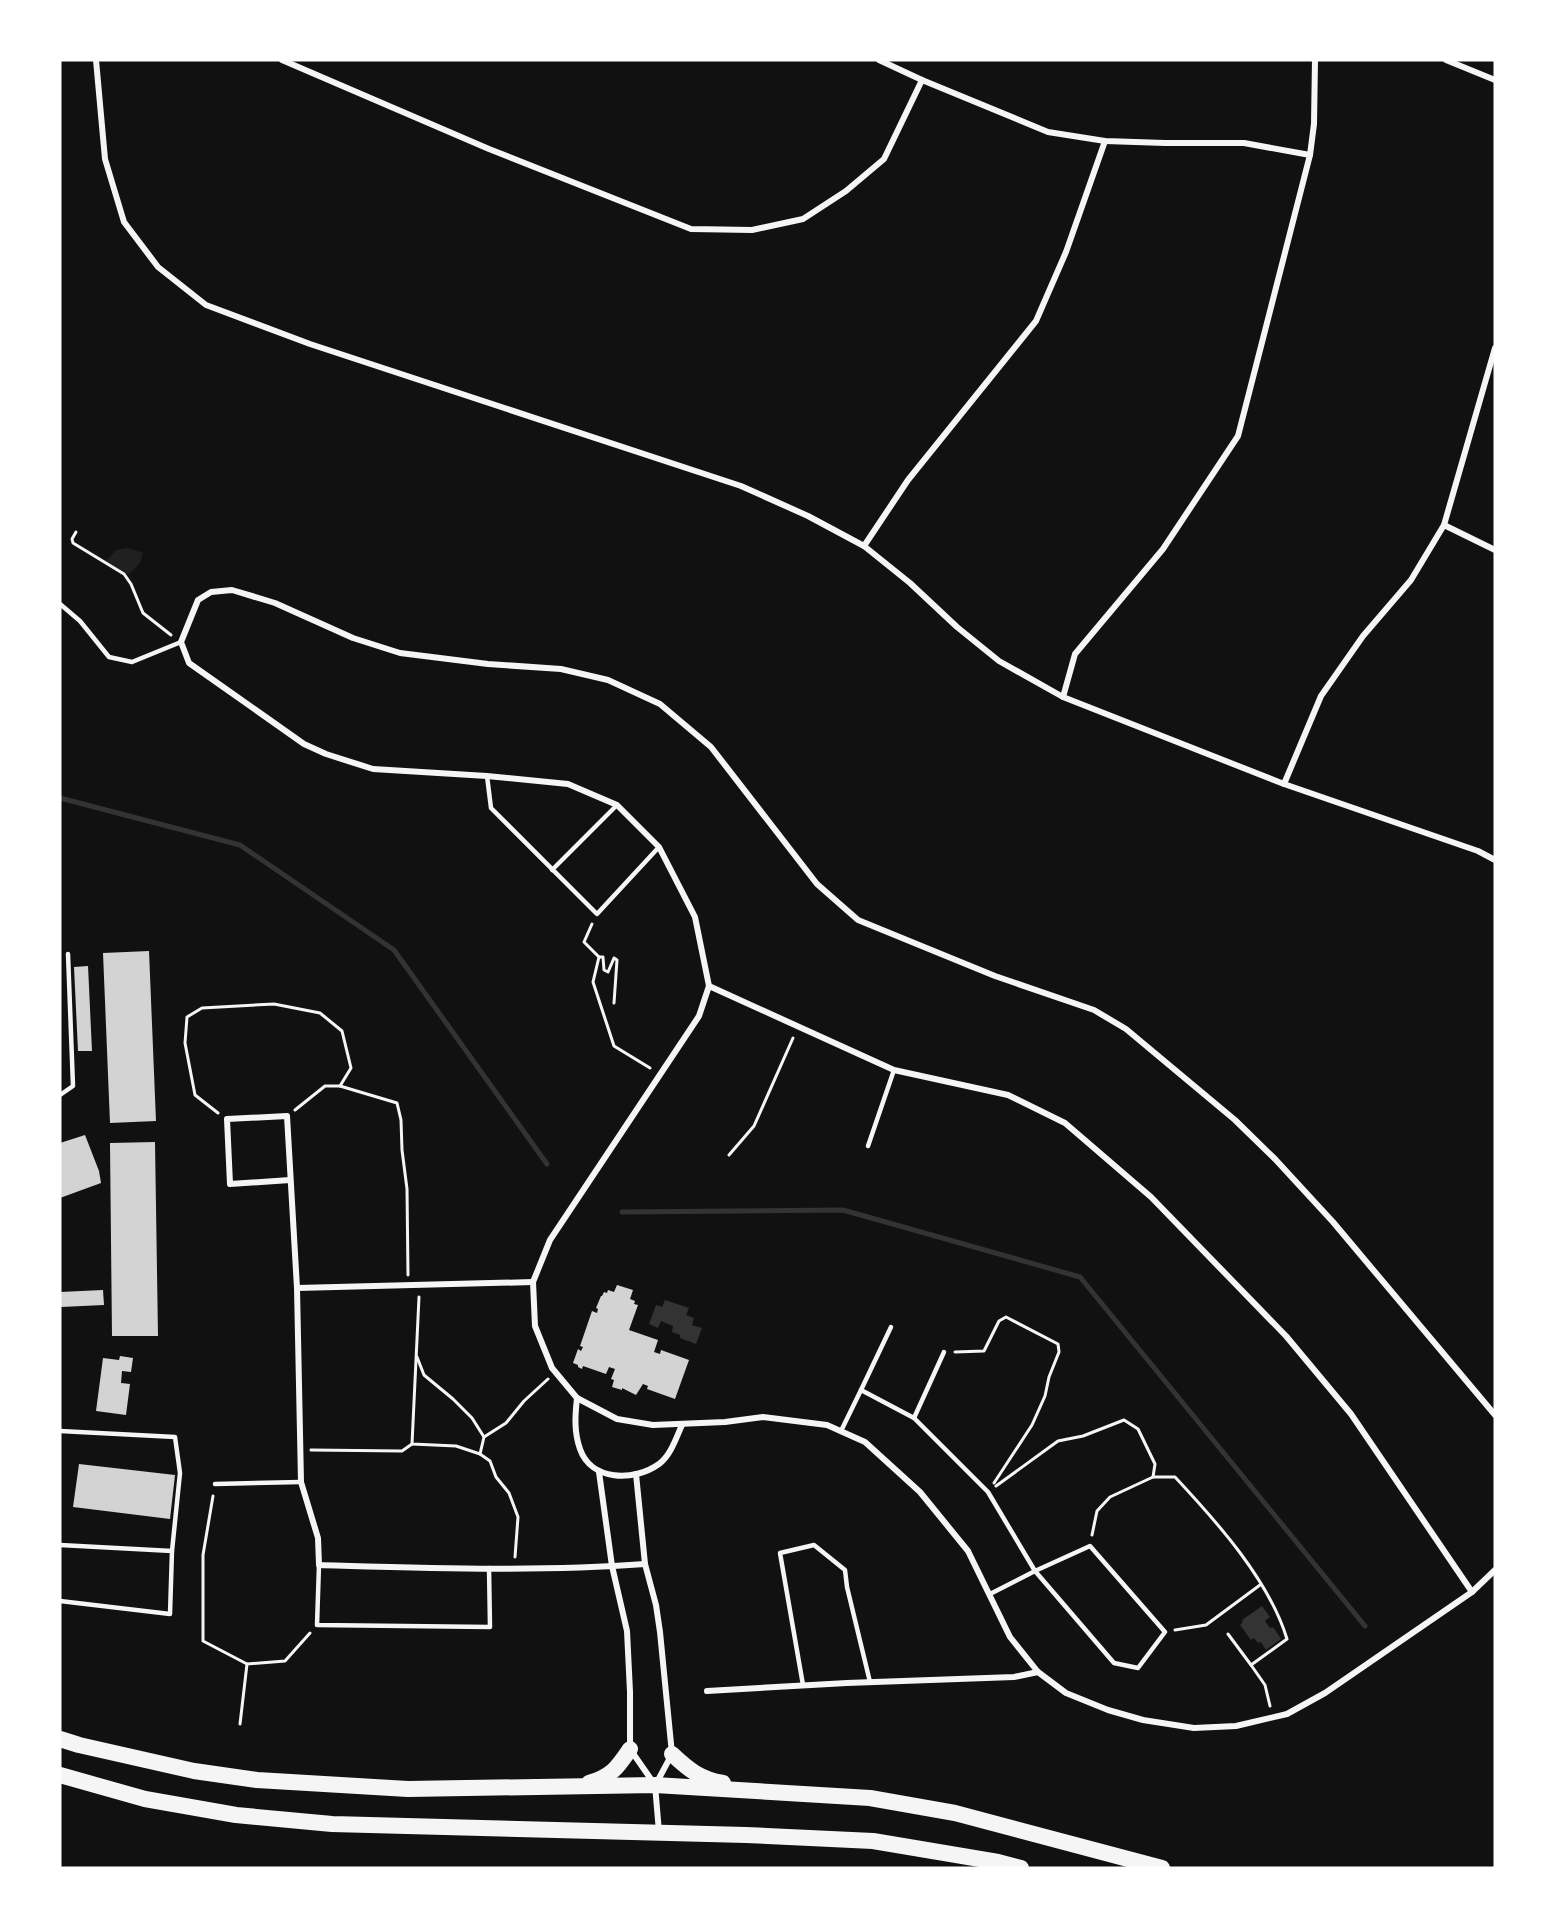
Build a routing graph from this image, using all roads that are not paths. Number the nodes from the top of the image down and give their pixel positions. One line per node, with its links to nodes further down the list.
1 (96, 60): 12 (street)
2 (282, 60): 6 (street)
3 (879, 60): 6 (street)
4 (1315, 60): 9 (street)
5 (1446, 60): 7 (street)
6 (922, 80): 8 (street)
7 (1495, 80)
8 (1105, 141): 9 (street); 12 (street)
9 (1310, 155): 16 (street)
10 (1495, 348): 11 (street)
11 (1444, 525): 13 (street); 18 (street)
12 (864, 546): 16 (street)
13 (1495, 550)
14 (60, 604): 15 (lane)
15 (181, 642): 17 (street); 35 (street)
16 (1063, 697): 18 (street)
17 (487, 776): 19 (street); 22 (lane)
18 (1284, 784): 21 (street)
19 (617, 805): 20 (street); 22 (lane)
20 (659, 847): 22 (lane); 24 (street)
21 (1495, 860)
22 (552, 870)
23 (68, 954): 26 (lane)
24 (709, 986): 25 (street); 29 (street)
25 (894, 1070): 27 (lane); 52 (street)
26 (60, 1095)
27 (868, 1146)
28 (290, 1180): 28 (street); 30 (street)
29 (533, 1282): 30 (street); 34 (street)
30 (297, 1288): 42 (street)
31 (891, 1327): 33 (lane)
32 (944, 1352): 36 (lane)
33 (861, 1390): 36 (lane); 39 (lane)
34 (577, 1398): 37 (street); 40 (street)
35 (1495, 1415)
36 (914, 1418): 50 (lane)
37 (682, 1425): 39 (street); 41 (street)
38 (60, 1431): 45 (lane)
39 (841, 1431): 53 (street)
40 (599, 1472): 41 (street); 48 (street)
41 (636, 1474): 46 (street)
42 (301, 1482): 43 (lane); 47 (street)
43 (215, 1484)
44 (60, 1545): 45 (lane)
45 (172, 1551): 54 (lane)
46 (645, 1564): 48 (street); 61 (street)
47 (319, 1565): 49 (street); 49 (lane)
48 (612, 1566): 49 (street); 60 (street)
49 (489, 1568)
50 (1035, 1570): 50 (lane); 53 (lane)
51 (1495, 1570): 52 (street)
52 (1472, 1592): 55 (street)
53 (990, 1594): 55 (street)
54 (60, 1601)
55 (1038, 1672): 56 (street)
56 (870, 1682): 57 (street); 57 (lane)
57 (803, 1685): 58 (street)
58 (707, 1691)
59 (60, 1739): 64 (highway)
60 (630, 1749): 63 (street); 64 (highway)
61 (672, 1754): 63 (street); 65 (highway)
62 (60, 1775): 66 (highway)
63 (655, 1785): 64 (highway); 65 (highway); 66 (street)
64 (575, 1788)
65 (777, 1792): 68 (highway)
66 (659, 1832): 67 (highway)
67 (1021, 1868)
68 (1162, 1868)

